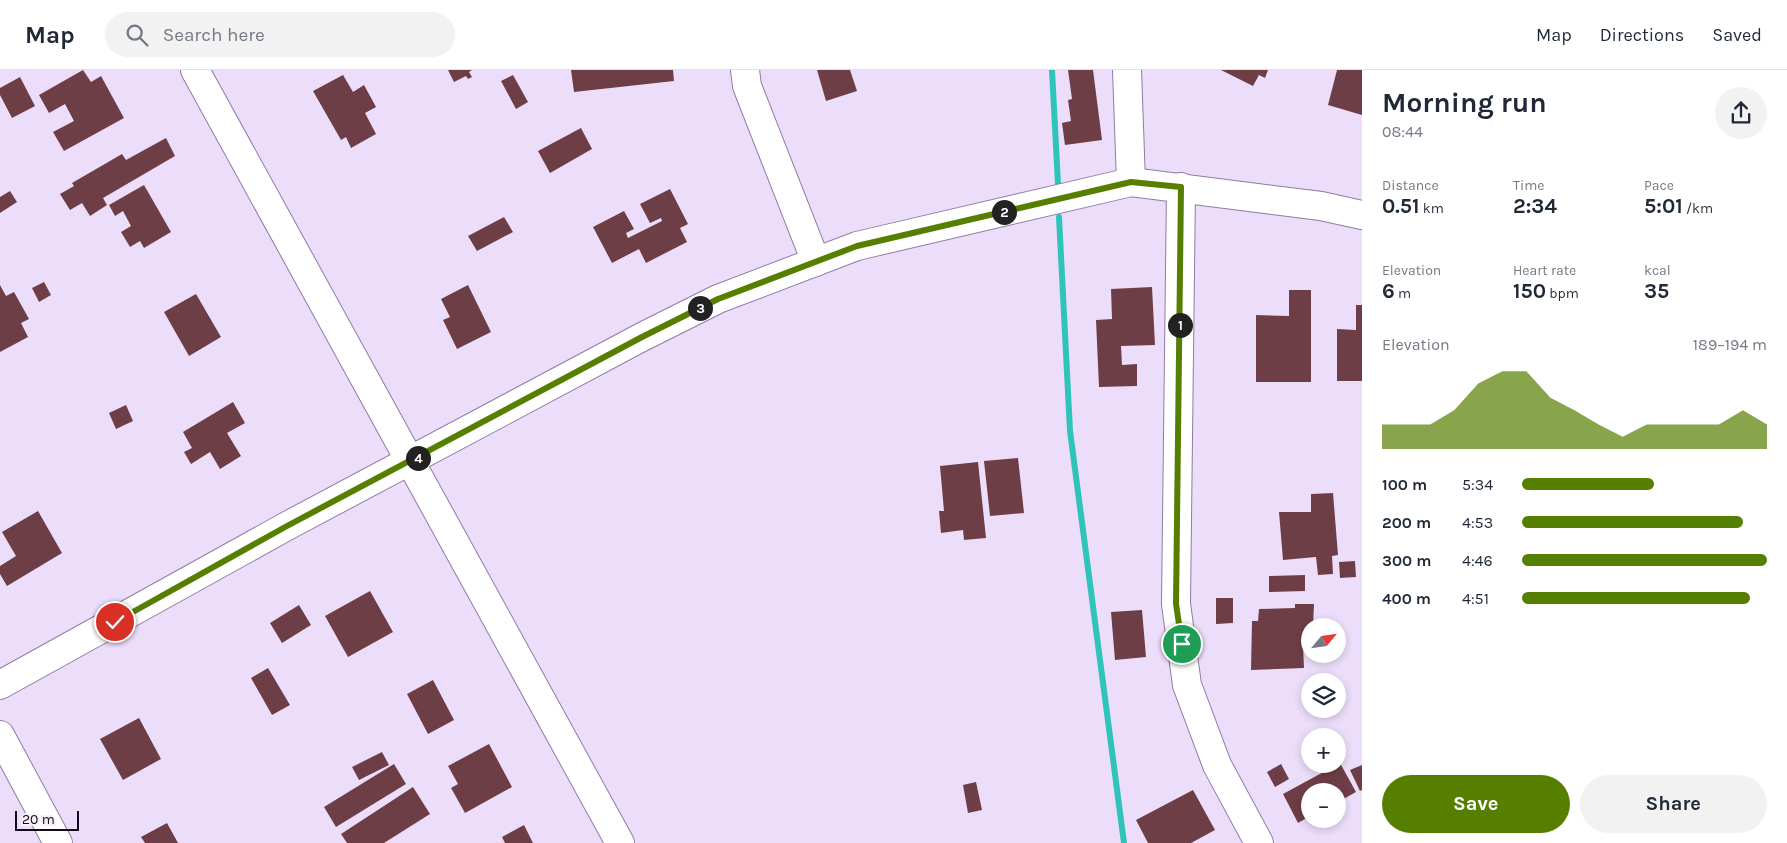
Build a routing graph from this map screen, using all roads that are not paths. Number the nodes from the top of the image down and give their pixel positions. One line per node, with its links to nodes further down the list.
1 (195, 70): 8 (street)
2 (745, 70): 7 (street)
3 (1127, 70): 4 (street)
4 (1131, 182): 5 (street); 7 (street)
5 (1181, 187): 6 (street); 13 (street)
6 (1362, 215)
7 (816, 262): 8 (street)
8 (411, 462): 9 (street); 12 (street)
9 (0, 685)
10 (0, 735): 11 (street)
11 (58, 843)
12 (620, 843)
13 (1259, 843)

